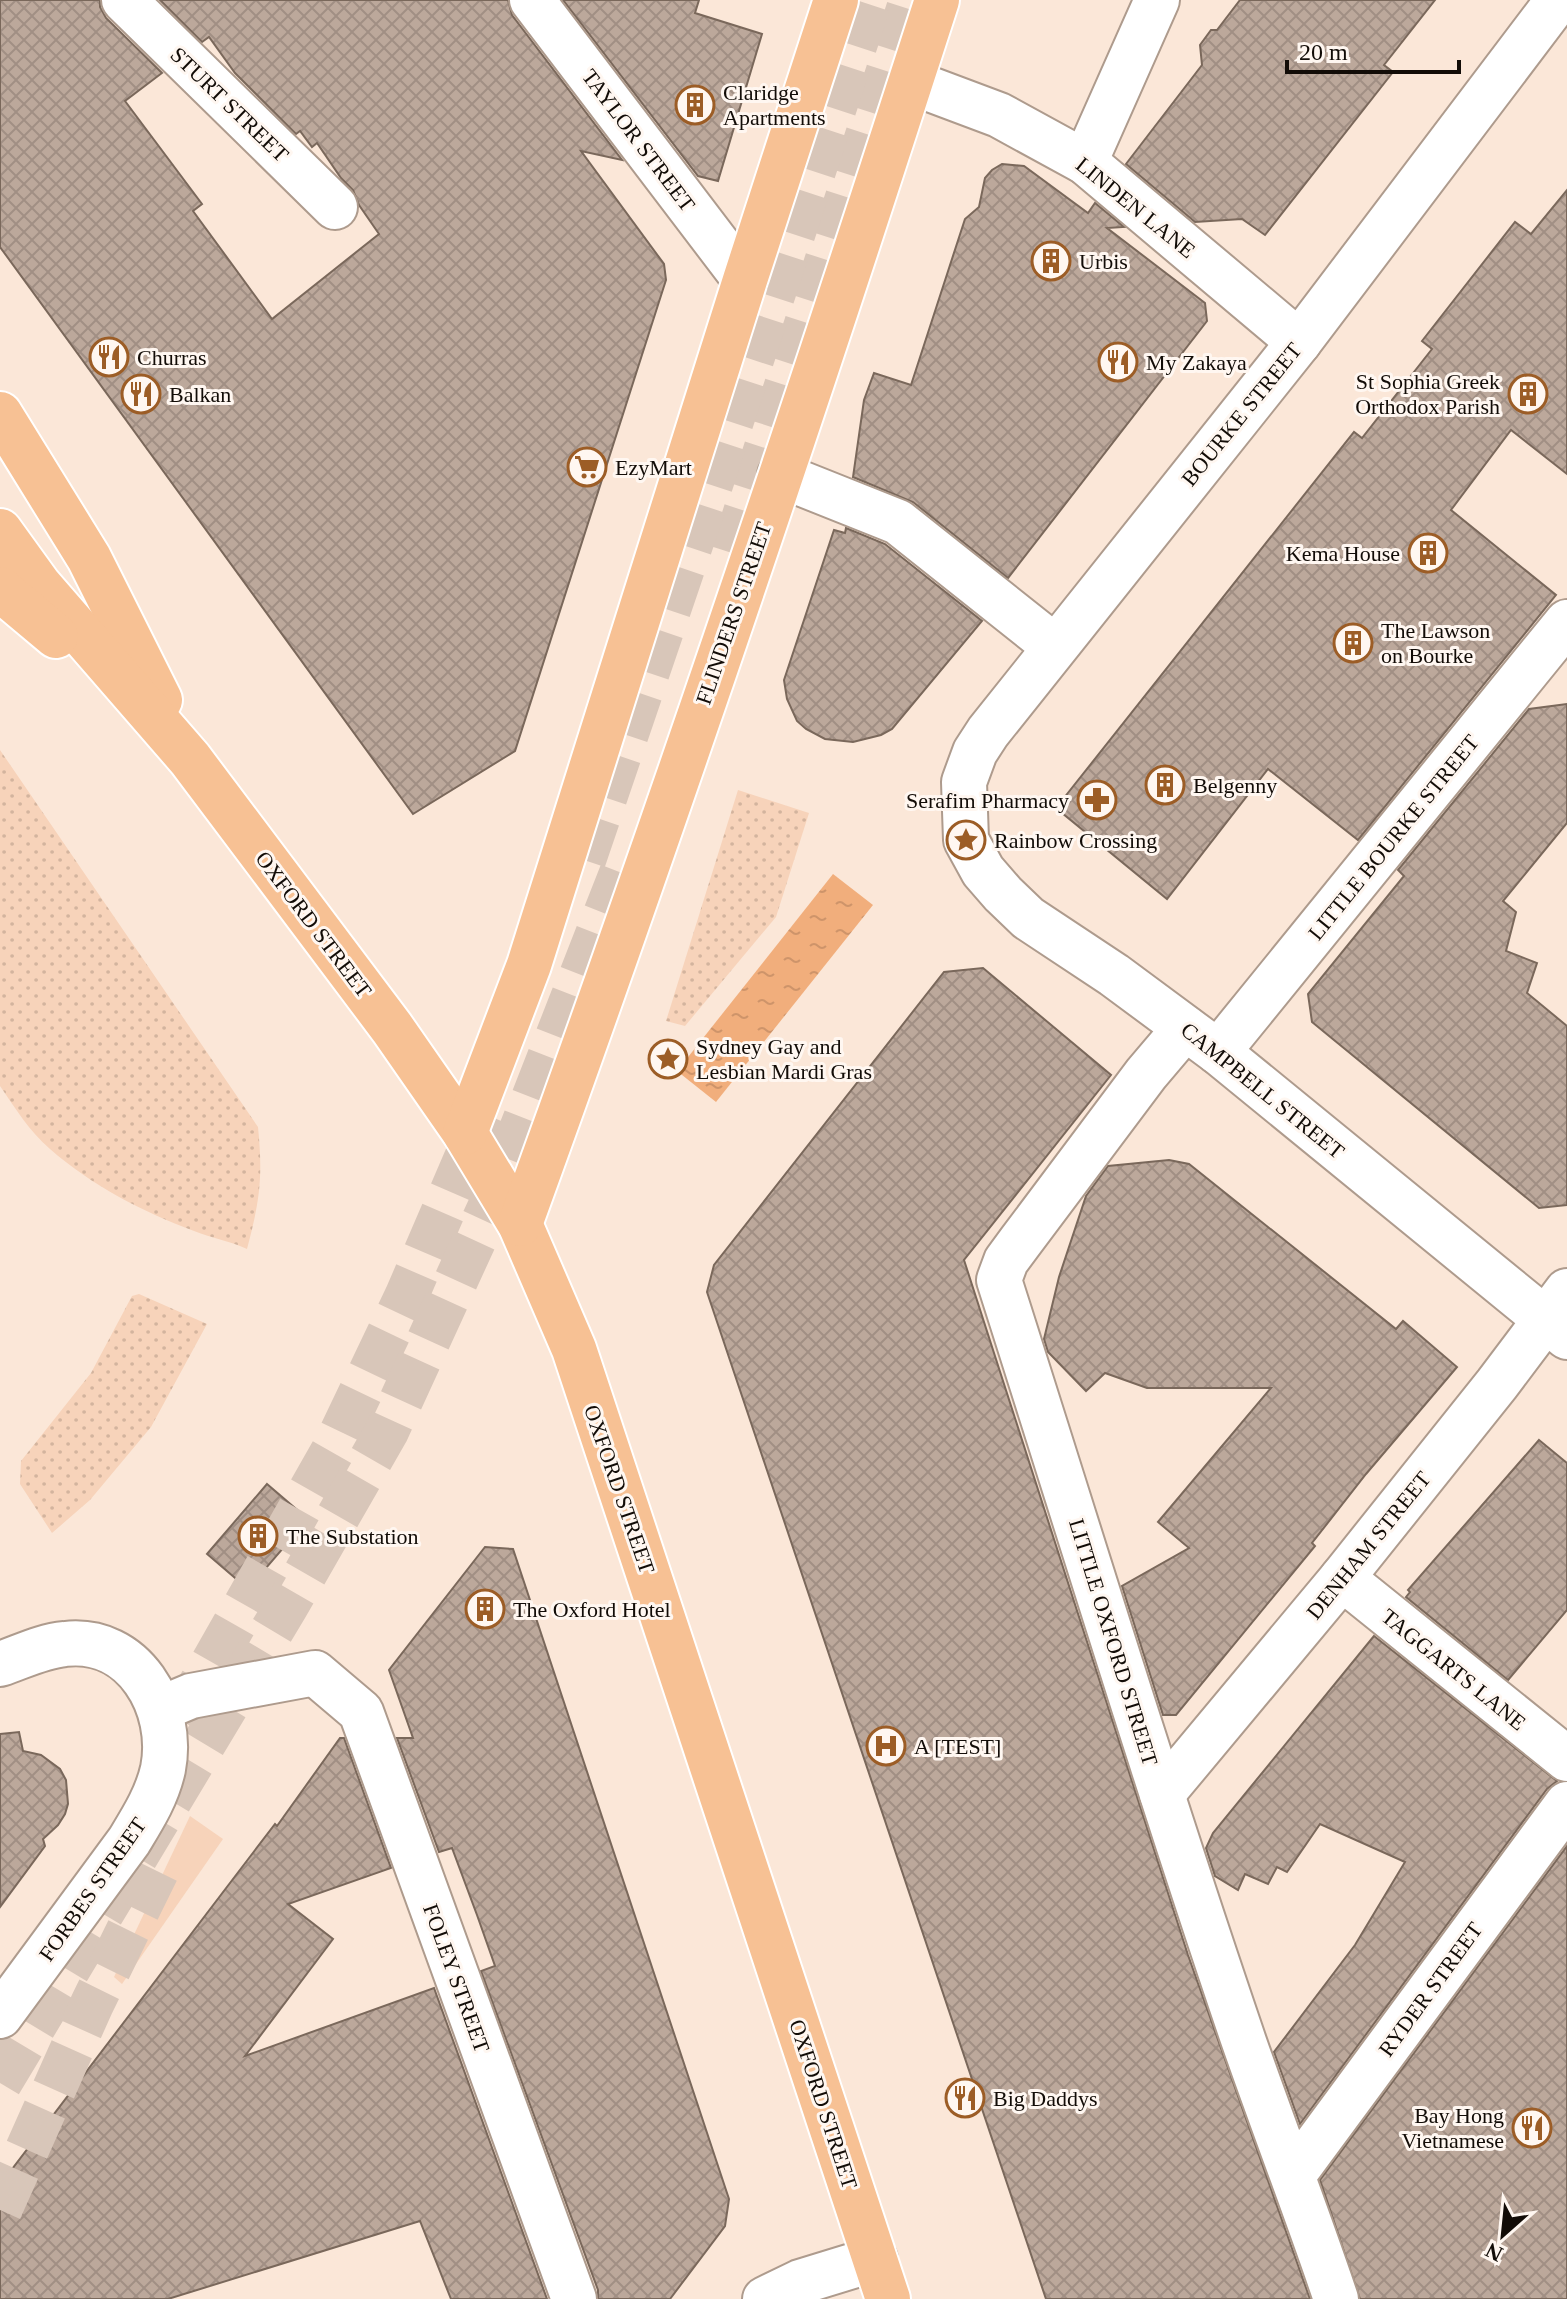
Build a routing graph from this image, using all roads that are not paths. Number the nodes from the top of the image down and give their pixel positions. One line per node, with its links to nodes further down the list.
1 (124, 0): 9 (street, STURT STREET)
2 (532, 0): 10 (street, TAYLOR STREET)
3 (836, 0): 10 (main road)
4 (937, 0): 7 (main road, FLINDERS STREET)
5 (1157, 0): 8 (street)
6 (1557, 17): 11 (street, BOURKE STREET)
7 (911, 82): 8 (street, LINDEN LANE); 13 (main road, FLINDERS STREET)
8 (1085, 162): 11 (street, LINDEN LANE)
9 (335, 207)
10 (745, 280): 21 (main road)
11 (1299, 342): 17 (street, BOURKE STREET)
12 (0, 414): 18 (main road, OXFORD STREET)
13 (780, 475): 17 (street); 22 (main road, FLINDERS STREET)
14 (0, 531): 18 (main road, OXFORD STREET)
15 (0, 589): 18 (main road)
16 (1565, 628): 20 (street, LITTLE BOURKE STREET)
17 (1054, 646): 19 (street, BOURKE STREET)
18 (190, 759): 21 (main road, OXFORD STREET)
19 (966, 840): 20 (street, CAMPBELL STREET)
20 (1202, 1040): 23 (street, CAMPBELL STREET); 28 (street, LITTLE OXFORD STREET)
21 (465, 1133): 22 (main road, OXFORD STREET)
22 (520, 1224): 32 (main road, OXFORD STREET)
23 (1560, 1315): 24 (street, DENHAM STREET)
24 (1342, 1578): 27 (street, TAGGARTS LANE); 28 (street, DENHAM STREET)
25 (0, 1664): 26 (street, FORBES STREET)
26 (160, 1709): 30 (street, FORBES STREET); 33 (street, FOLEY STREET)
27 (1567, 1759)
28 (1162, 1794): 31 (street, LITTLE OXFORD STREET)
29 (1567, 1804): 31 (street, RYDER STREET)
30 (0, 2016)
31 (1294, 2174): 35 (street, LITTLE OXFORD STREET)
32 (882, 2279): 34 (street)
33 (574, 2299)
34 (765, 2299)
35 (1336, 2299)

